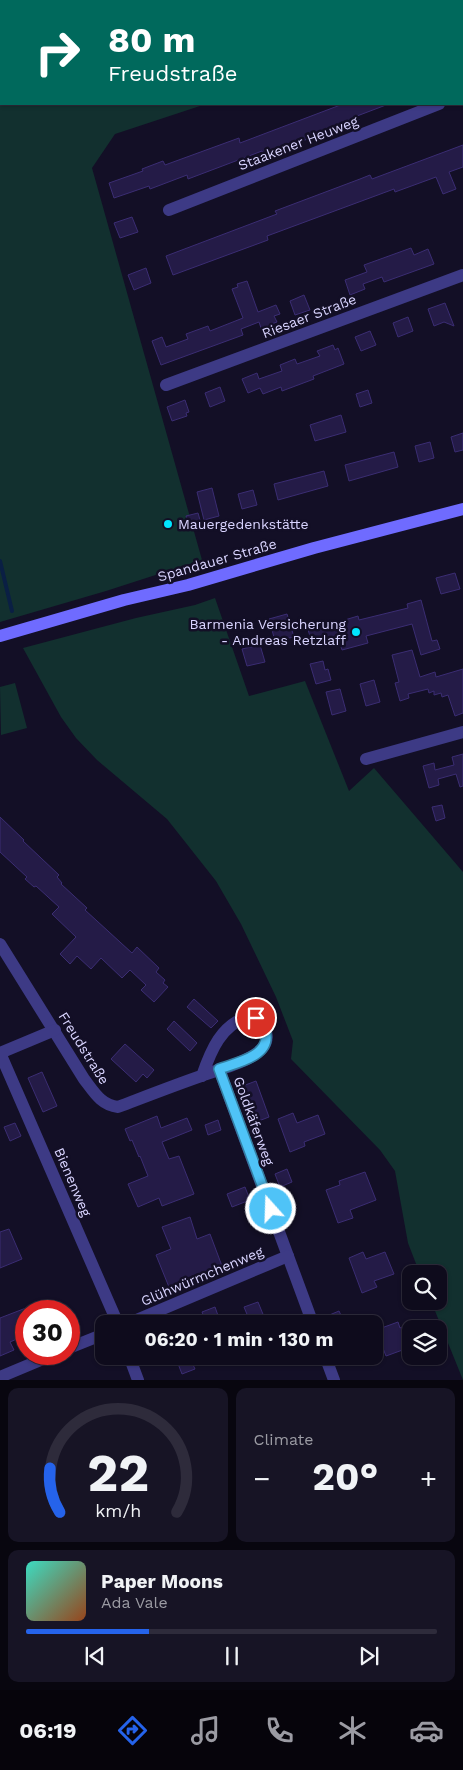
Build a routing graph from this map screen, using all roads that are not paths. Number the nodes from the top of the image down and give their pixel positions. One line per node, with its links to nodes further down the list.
1 (436, 105): 2 (street, Staakener Heuweg)
2 (169, 210)
3 (463, 275): 4 (street, Riesaer Straße)
4 (166, 386)
5 (463, 509): 6 (main road, Spandauer Straße)
6 (0, 636)
7 (463, 732): 8 (street)
8 (366, 759)
9 (0, 944): 10 (street, Freudstraße)
10 (55, 1030): 11 (street); 13 (street, Freudstraße)
11 (0, 1053): 15 (street, Bienenweg)
12 (219, 1069): 13 (street, Freudstraße); 13 (street, Freudstraße); 14 (street, Goldkäferweg)
13 (202, 1076)
14 (288, 1256): 16 (street, Glühwürmchenweg); 17 (street, Goldkäferweg)
15 (114, 1315)
16 (148, 1315)
17 (310, 1315)
18 (95, 1338): 19 (street)
19 (80, 1344)
20 (28, 1365): 23 (street)
21 (132, 1365): 24 (street)
22 (329, 1365): 25 (street)
23 (0, 1376)
24 (138, 1380)
25 (334, 1380)

